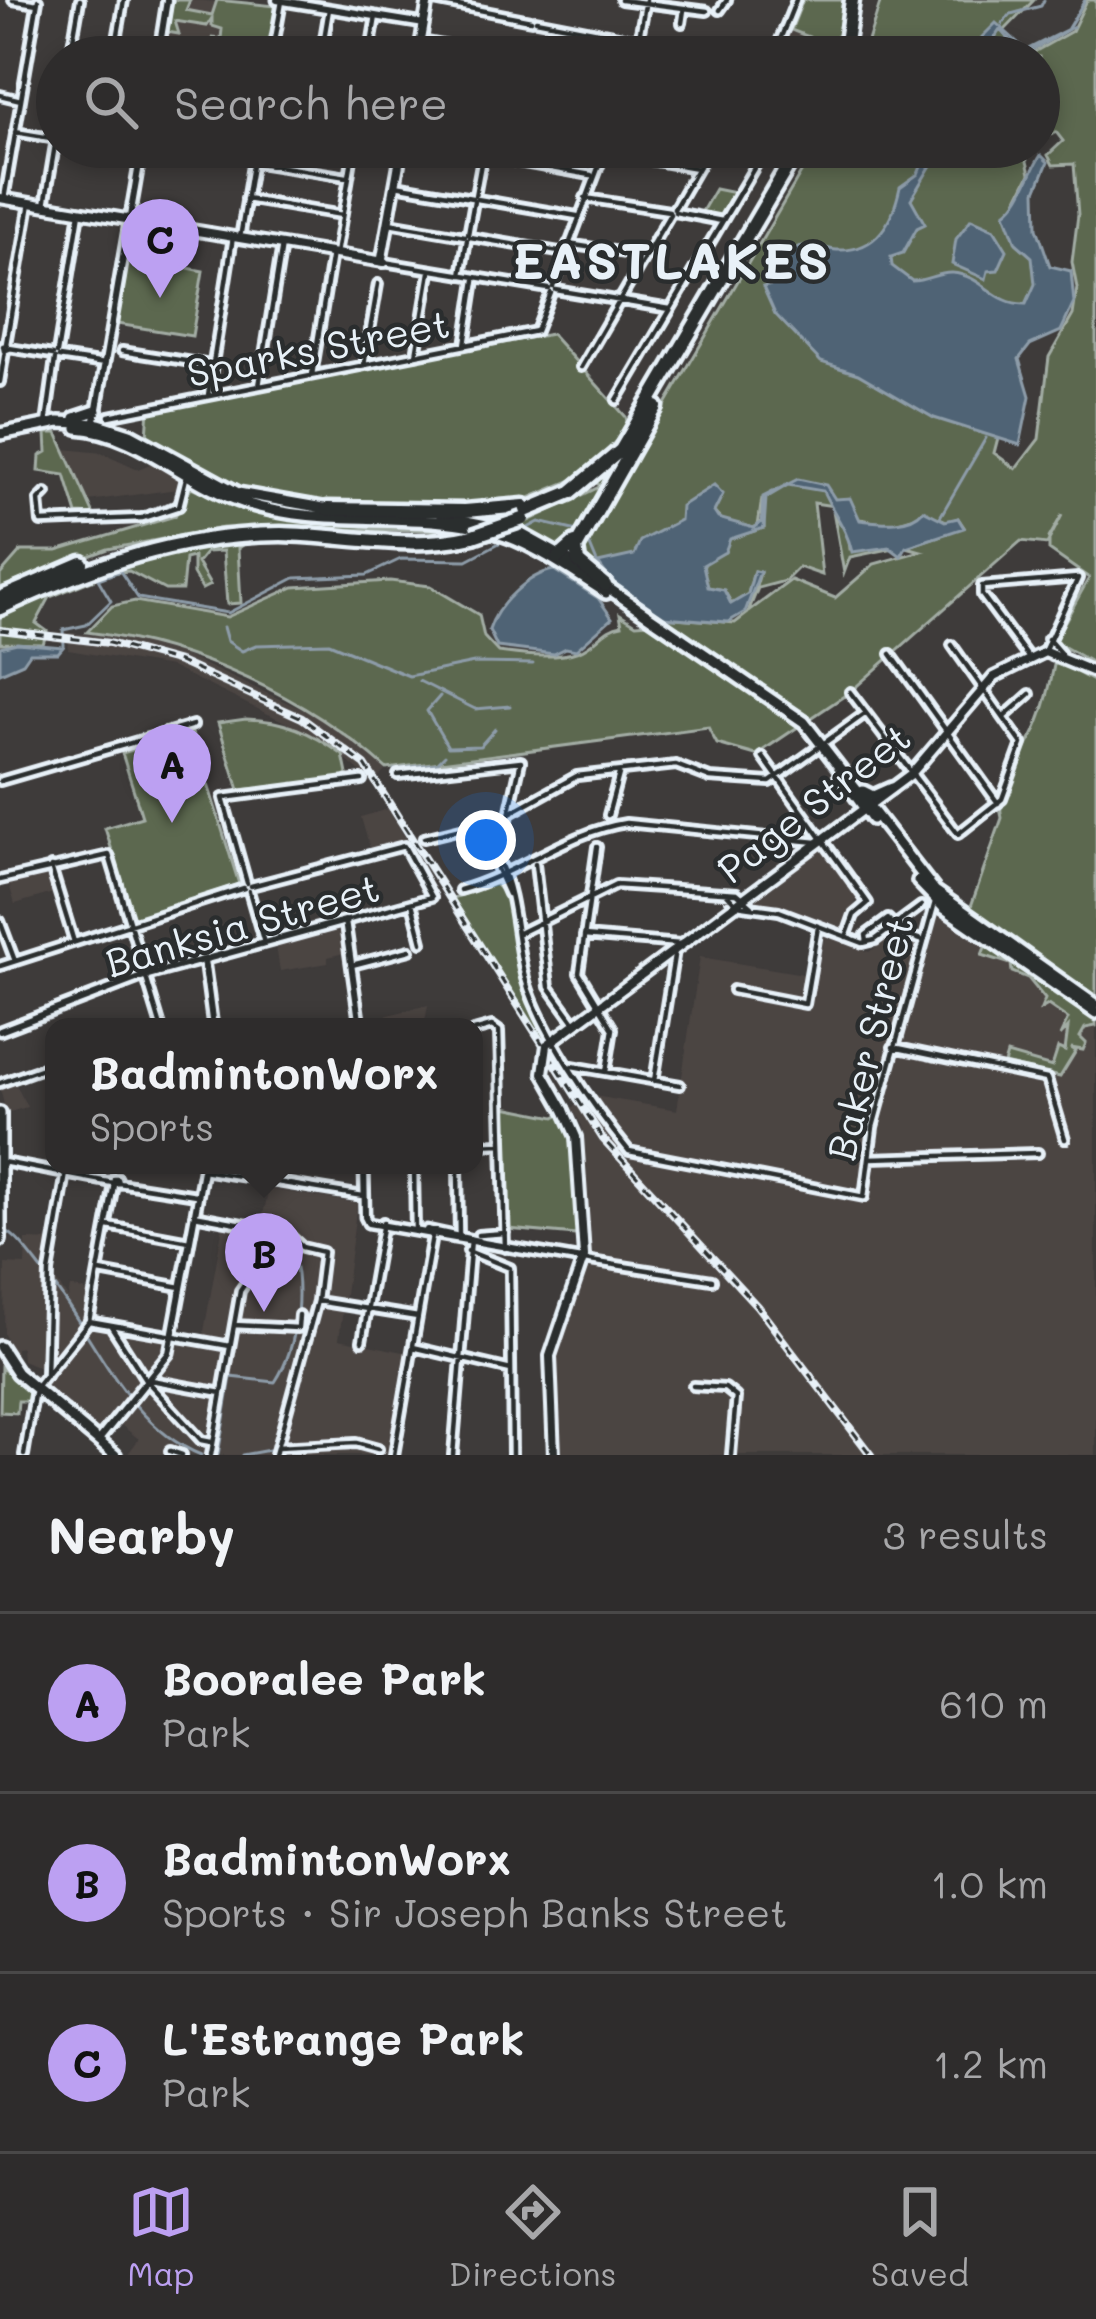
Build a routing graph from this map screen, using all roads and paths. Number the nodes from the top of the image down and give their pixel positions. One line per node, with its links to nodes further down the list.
1 (13, 0): 11 (street)
2 (80, 0): 21 (street)
3 (124, 0): 22 (street)
4 (167, 0): 23 (street)
5 (279, 0): 12 (street); 24 (street)
6 (428, 0): 20 (main road); 28 (street)
7 (621, 0): 13 (street)
8 (727, 0): 16 (street)
9 (796, 0): 30 (street)
10 (855, 0): 31 (highway)
11 (37, 2): 33 (street)
12 (308, 3): 14 (street)
13 (646, 3): 15 (street); 29 (street)
14 (329, 8): 18 (street); 25 (street)
15 (684, 10): 17 (street); 19 (street)
16 (720, 10)
17 (707, 11)
18 (376, 16): 20 (street); 26 (street)
19 (682, 23)
20 (424, 24): 27 (main road)
21 (74, 36)
22 (118, 36)
23 (161, 36)
24 (275, 36)
25 (324, 36)
26 (373, 36)
27 (422, 36)
28 (616, 36)
29 (638, 36)
30 (781, 36)
31 (850, 36)
32 (0, 95): 33 (street)
33 (21, 100): 34 (street)
34 (15, 132): 35 (street); 52 (street)
35 (36, 134)
36 (52, 168): 56 (street)
37 (139, 168): 61 (street)
38 (251, 168): 54 (street)
39 (291, 168): 49 (street)
40 (350, 168): 49 (street)
41 (398, 168): 50 (main road)
42 (480, 168): 53 (street)
43 (550, 168): 48 (street)
44 (597, 168): 48 (street)
45 (697, 168): 58 (street)
46 (753, 168): 62 (street)
47 (791, 168): 79 (highway)
48 (594, 175): 51 (street)
49 (349, 177): 59 (street)
50 (395, 185): 53 (street); 63 (main road)
51 (584, 198): 58 (street); 60 (street)
52 (2, 199): 55 (main road)
53 (475, 199): 60 (street); 65 (street)
54 (246, 200): 59 (street); 64 (street)
55 (30, 203): 56 (main road); 81 (street)
56 (45, 206): 57 (main road)
57 (80, 212): 61 (main road); 84 (street)
58 (672, 212): 62 (street); 70 (street)
59 (342, 215): 68 (street)
60 (578, 216): 66 (street)
61 (130, 220): 64 (main road); 85 (street)
62 (722, 221): 78 (street)
63 (389, 223): 65 (street); 71 (main road)
64 (236, 237): 67 (main road); 86 (street)
65 (468, 237): 69 (street); 73 (street)
66 (568, 244): 69 (street); 70 (street)
67 (283, 245): 68 (main road); 91 (street)
68 (334, 253): 71 (main road); 89 (street)
69 (565, 253): 76 (street)
70 (645, 256): 77 (street)
71 (381, 261): 72 (street)
72 (430, 270): 73 (street); 83 (street)
73 (461, 275): 74 (street)
74 (476, 277): 76 (street); 80 (street)
75 (378, 284): 87 (street)
76 (552, 290): 77 (street); 80 (street, Sparks Street)
77 (620, 301): 78 (street); 88 (street)
78 (670, 309): 93 (street)
79 (703, 318): 101 (highway); 101 (highway)
80 (465, 345): 83 (street, Sparks Street)
81 (5, 347): 84 (street); 90 (street)
82 (122, 351): 86 (street)
83 (416, 355): 87 (street, Sparks Street)
84 (56, 356): 85 (street); 96 (street)
85 (105, 364): 95 (street)
86 (212, 365): 92 (street)
87 (364, 365): 89 (street, Sparks Street)
88 (580, 367)
89 (312, 375): 91 (street, Sparks Street)
90 (0, 382)
91 (259, 386): 92 (street, Sparks Street)
92 (208, 395): 94 (street, Sparks Street)
93 (617, 400)
94 (110, 416)
95 (95, 417): 96 (main road); 97 (main road); 98 (main road); 98 (main road); 100 (main road)
96 (46, 424): 97 (main road)
97 (24, 430): 99 (main road)
98 (122, 430): 100 (main road)
99 (0, 434)
100 (188, 472): 102 (street); 103 (main road); 105 (main road)
101 (600, 480): 105 (highway); 107 (highway)
102 (46, 493)
103 (327, 509): 104 (main road); 105 (highway)
104 (491, 524): 105 (highway); 105 (main road)
105 (514, 528): 106 (highway, bridge); 108 (main road); 108 (main road)
106 (468, 535): 110 (highway); 110 (highway)
107 (581, 537): 108 (highway); 109 (highway)
108 (561, 558): 109 (main road); 125 (main road)
109 (605, 585): 125 (main road)
110 (0, 601)
111 (1048, 639): 113 (street); 114 (street); 116 (street)
112 (952, 645): 118 (street)
113 (1045, 652): 114 (main road); 116 (main road, Page Street)
114 (1061, 654): 117 (main road)
115 (891, 655): 124 (street)
116 (1028, 657): 118 (main road, Page Street)
117 (1096, 673)
118 (982, 688): 122 (street); 124 (main road, Page Street)
119 (850, 692): 121 (street)
120 (1030, 694): 122 (street)
121 (866, 713): 125 (street); 128 (street)
122 (1004, 717): 135 (street)
123 (193, 725): 133 (street)
124 (946, 732): 128 (main road, Page Street); 135 (street)
125 (822, 744): 130 (street); 131 (main road); 136 (main road)
126 (763, 757): 130 (street)
127 (619, 772): 130 (street); 137 (street); 138 (street)
128 (911, 774): 134 (main road, Page Street); 135 (street)
129 (398, 775): 137 (street)
130 (777, 777): 140 (street)
131 (851, 779): 134 (main road); 136 (main road)
132 (362, 780): 148 (street)
133 (0, 781)
134 (891, 788): 136 (main road, Page Street)
135 (998, 803)
136 (867, 806): 140 (main road, Page Street); 153 (main road)
137 (509, 815): 139 (street); 142 (street)
138 (608, 815)
139 (424, 838)
140 (820, 840): 143 (street); 152 (main road, Page Street); 164 (street)
141 (597, 848): 150 (street)
142 (499, 862): 145 (street); 146 (street)
143 (535, 862): 145 (street); 158 (street)
144 (51, 867): 147 (street); 159 (street); 166 (street)
145 (506, 876): 146 (street); 151 (street)
146 (498, 879): 149 (street); 151 (street)
147 (0, 880)
148 (248, 887): 154 (street, Banksia Street); 159 (street); 168 (street)
149 (460, 890)
150 (589, 896): 152 (street); 158 (street); 163 (street)
151 (510, 899): 162 (street)
152 (738, 899): 160 (street); 169 (main road, Page Street)
153 (938, 899): 165 (street, Baker Street); 178 (main road)
154 (412, 903): 157 (street, Banksia Street); 167 (street)
155 (921, 906): 161 (street)
156 (0, 921): 172 (street)
157 (345, 921): 168 (street, Banksia Street); 173 (street)
158 (542, 922): 162 (street); 182 (street)
159 (128, 924): 166 (street); 175 (street)
160 (818, 927): 164 (street); 176 (street)
161 (893, 927): 164 (street); 165 (street)
162 (517, 934): 185 (street)
163 (584, 936): 169 (street); 177 (street)
164 (846, 938)
165 (921, 940): 186 (street, Baker Street)
166 (74, 942): 172 (street)
167 (422, 942)
168 (264, 943): 171 (street, Banksia Street)
169 (678, 947): 177 (main road, Page Street); 190 (street)
170 (410, 950): 173 (street)
171 (204, 959): 175 (street, Banksia Street); 180 (street)
172 (15, 961): 174 (street)
173 (352, 965): 181 (street)
174 (0, 966)
175 (144, 976): 179 (street); 184 (street, Banksia Street)
176 (734, 990)
177 (598, 1006): 182 (main road, Page Street); 189 (street)
178 (1096, 1009)
179 (158, 1018)
180 (212, 1018)
181 (359, 1018)
182 (575, 1023): 185 (main road, Page Street)
183 (483, 1028): 195 (street)
184 (0, 1030)
185 (550, 1041): 187 (street); 223 (main road, bridge)
186 (893, 1047): 194 (street); 198 (street, Baker Street)
187 (572, 1066): 189 (street); 198 (street, Baker Street)
188 (45, 1067): 191 (street)
189 (606, 1072): 190 (street)
190 (654, 1081): 192 (street)
191 (0, 1082)
192 (680, 1085)
193 (0, 1113): 199 (main road)
194 (1065, 1139)
195 (502, 1144): 196 (street); 217 (street)
196 (483, 1145)
197 (1038, 1153): 198 (street)
198 (868, 1158)
199 (2, 1166): 200 (street); 219 (main road)
200 (45, 1169)
201 (68, 1174): 242 (street)
202 (82, 1174): 208 (street)
203 (202, 1174): 209 (street)
204 (242, 1174): 210 (street)
205 (364, 1174): 210 (street)
206 (414, 1174): 215 (street)
207 (458, 1174): 218 (street)
208 (116, 1181): 209 (street); 213 (street)
209 (198, 1195): 211 (street)
210 (363, 1196): 212 (street)
211 (194, 1215): 214 (street); 220 (street)
212 (383, 1224): 215 (street); 228 (street)
213 (108, 1226): 220 (street); 224 (street)
214 (264, 1228): 227 (street); 232 (street)
215 (415, 1229): 216 (street)
216 (432, 1233): 218 (street); 230 (street)
217 (505, 1233): 221 (street); 222 (street)
218 (459, 1238): 221 (street)
219 (0, 1240)
220 (189, 1241): 226 (street)
221 (472, 1242): 222 (street); 239 (street); 241 (street)
222 (505, 1248): 223 (street)
223 (584, 1260): 225 (street); 262 (main road)
224 (100, 1272): 226 (street); 231 (street)
225 (712, 1280)
226 (181, 1287): 234 (street)
227 (317, 1301): 228 (street); 250 (street)
228 (368, 1309): 230 (street); 235 (street)
229 (299, 1316): 232 (street)
230 (418, 1317): 238 (street)
231 (89, 1321): 233 (street); 242 (street)
232 (234, 1325): 236 (street)
233 (111, 1326): 234 (street); 243 (street)
234 (172, 1335): 236 (street); 243 (street)
235 (362, 1341)
236 (230, 1346): 246 (street)
237 (0, 1347): 240 (main road)
238 (413, 1347): 239 (street); 259 (street)
239 (462, 1358): 241 (street); 260 (street)
240 (3, 1364): 245 (main road)
241 (511, 1370): 261 (street)
242 (46, 1376): 245 (street)
243 (145, 1379): 246 (street); 247 (street); 248 (street)
244 (693, 1385): 263 (street)
245 (34, 1389): 247 (main road); 253 (street)
246 (222, 1393): 248 (street)
247 (98, 1441): 254 (main road)
248 (214, 1442): 256 (street)
249 (333, 1444): 250 (street); 251 (street); 258 (street)
250 (277, 1447): 257 (street)
251 (378, 1449)
252 (170, 1450): 255 (street)
253 (24, 1455)
254 (116, 1455)
255 (182, 1455)
256 (211, 1455)
257 (274, 1455)
258 (330, 1455)
259 (394, 1455)
260 (453, 1455)
261 (512, 1455)
262 (554, 1455)
263 (731, 1455)

